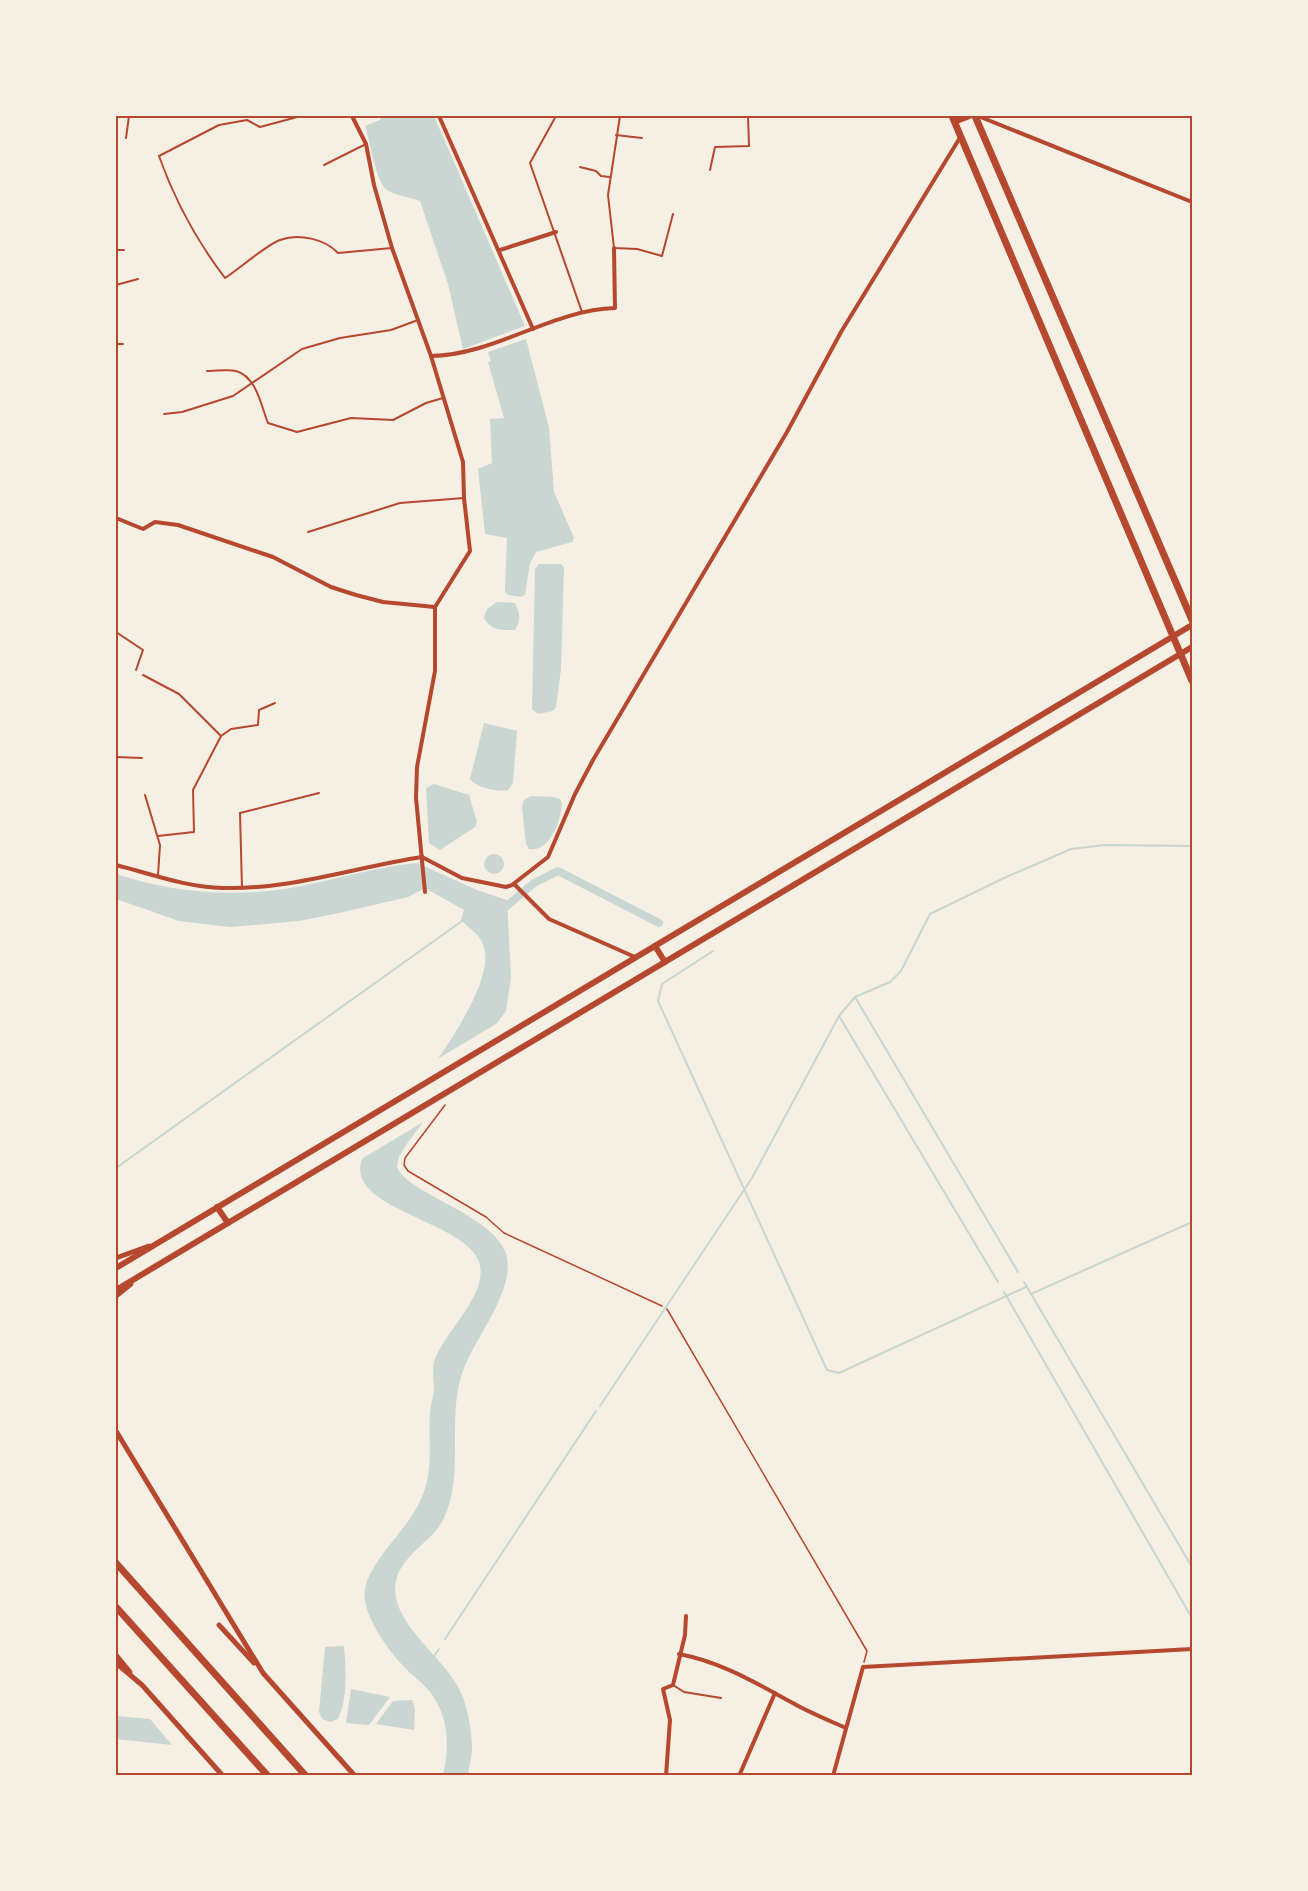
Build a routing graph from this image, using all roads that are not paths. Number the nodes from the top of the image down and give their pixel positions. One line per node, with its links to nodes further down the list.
1 (129, 116): 13 (lane)
2 (301, 116): 23 (lane)
3 (351, 116): 15 (street)
4 (439, 116): 27 (street)
5 (556, 116): 22 (lane)
6 (620, 116): 11 (lane)
7 (748, 116): 18 (lane)
8 (968, 116): 10 (highway)
9 (977, 116): 20 (street); 44 (highway)
10 (954, 118): 12 (highway)
11 (616, 135): 14 (lane); 19 (lane)
12 (961, 136): 47 (highway); 63 (street)
13 (126, 138)
14 (642, 138)
15 (366, 144): 16 (lane); 23 (street)
16 (324, 165)
17 (580, 167): 19 (lane)
18 (710, 170)
19 (610, 177): 24 (lane)
20 (1192, 202)
21 (672, 214): 24 (lane)
22 (556, 232): 27 (street); 30 (lane)
23 (392, 248): 31 (street)
24 (614, 248): 30 (street)
25 (116, 250): 26 (lane)
26 (124, 250)
27 (500, 250): 32 (street)
28 (138, 279): 29 (lane)
29 (116, 285)
30 (582, 312): 32 (street)
31 (418, 320): 35 (street); 37 (lane)
32 (533, 329): 35 (street)
33 (116, 344): 34 (lane)
34 (123, 344)
35 (431, 356): 38 (street)
36 (207, 370): 37 (lane)
37 (252, 383): 38 (lane); 39 (lane)
38 (443, 398): 40 (street)
39 (164, 414)
40 (464, 498): 42 (lane); 43 (street)
41 (116, 518): 43 (street)
42 (308, 532)
43 (435, 607): 60 (street)
44 (1192, 620)
45 (1192, 625): 47 (main road)
46 (116, 632): 50 (lane)
47 (1174, 636): 49 (highway); 66 (main road)
48 (1192, 647): 49 (main road)
49 (1181, 654): 52 (highway); 68 (main road)
50 (136, 670)
51 (143, 675): 54 (lane)
52 (1192, 681)
53 (275, 703): 54 (lane)
54 (221, 736): 59 (lane)
55 (116, 757): 56 (lane)
56 (142, 758)
57 (319, 793): 64 (lane)
58 (145, 795): 59 (lane)
59 (158, 836): 62 (lane)
60 (422, 860): 63 (street); 64 (street); 65 (street)
61 (116, 866): 62 (street)
62 (158, 878): 64 (street)
63 (514, 884): 67 (street)
64 (242, 888)
65 (425, 892)
66 (655, 946): 67 (main road); 68 (main road)
67 (636, 957): 69 (main road)
68 (665, 962): 70 (main road)
69 (217, 1207): 70 (main road); 71 (main road)
70 (228, 1223): 74 (main road)
71 (154, 1245): 72 (main road); 73 (main road)
72 (116, 1258)
73 (116, 1268)
74 (146, 1272): 75 (main road); 76 (main road)
75 (116, 1290)
76 (116, 1296)
77 (116, 1431): 86 (main road)
78 (116, 1563): 94 (highway)
79 (116, 1607): 93 (highway)
80 (686, 1616): 83 (street)
81 (219, 1625): 86 (main road)
82 (1192, 1649): 91 (street)
83 (679, 1654): 88 (street); 89 (street)
84 (116, 1655): 87 (main road)
85 (116, 1663): 87 (main road)
86 (263, 1673): 95 (main road)
87 (142, 1685): 92 (main road)
88 (673, 1685): 90 (lane); 96 (street)
89 (775, 1693): 91 (street); 97 (street)
90 (720, 1698)
91 (846, 1728): 98 (street)
92 (223, 1776)
93 (268, 1776)
94 (306, 1776)
95 (355, 1776)
96 (666, 1776)
97 (739, 1776)
98 (833, 1776)

